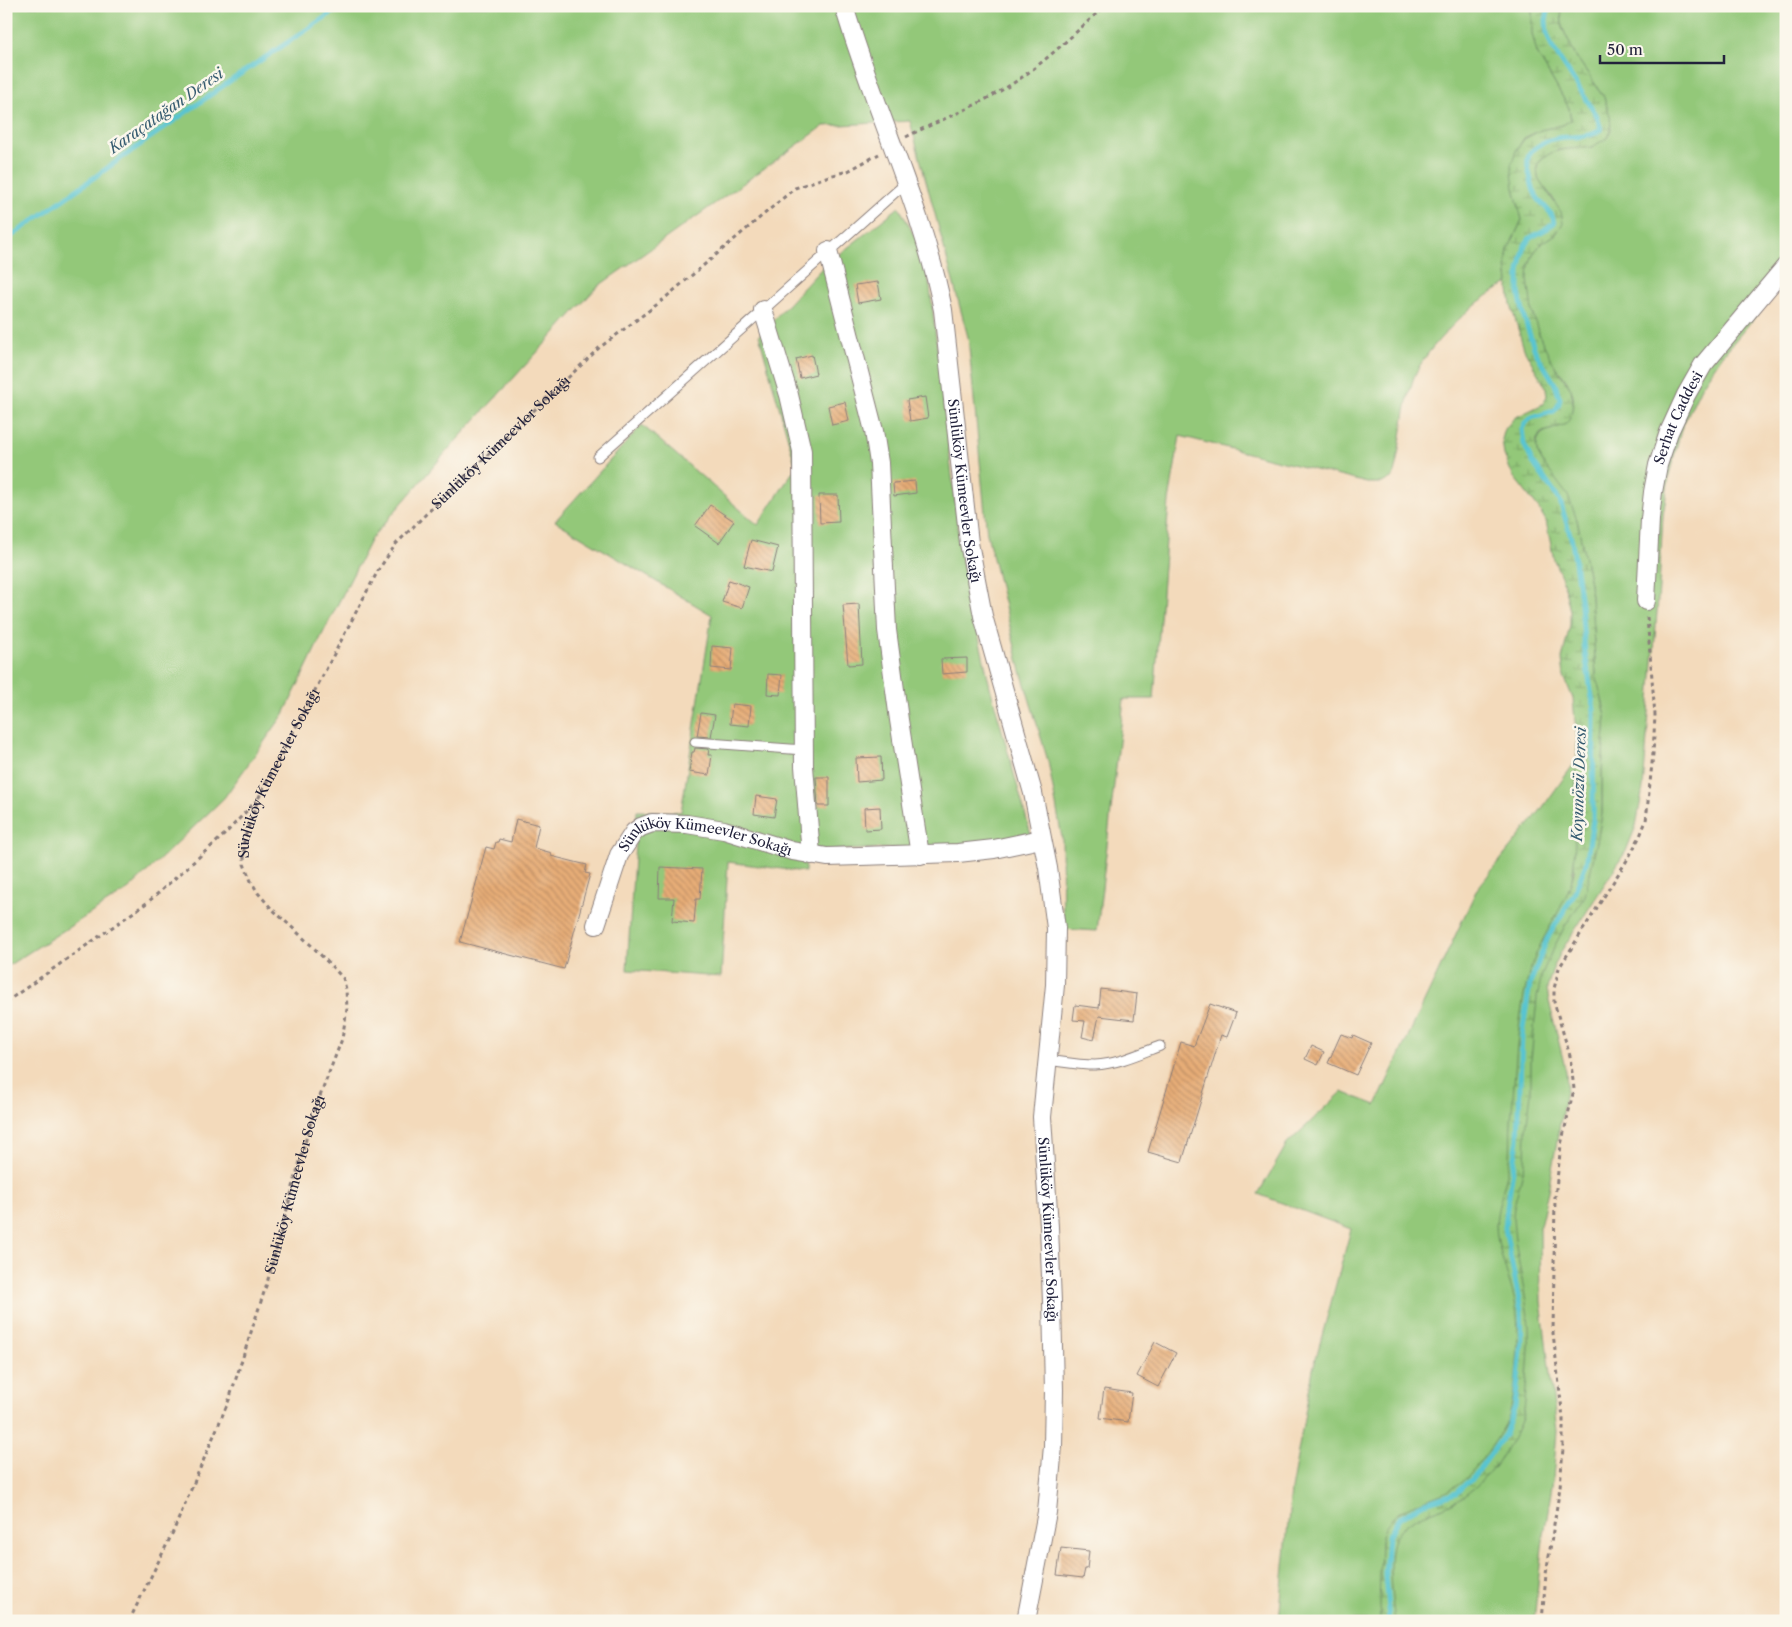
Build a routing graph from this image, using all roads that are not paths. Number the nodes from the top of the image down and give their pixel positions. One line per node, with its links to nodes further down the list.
1 (844, 6): 2 (street, Sünlüköy Kümeevler Sokağı)
2 (906, 182): 3 (lane); 10 (street, Sünlüköy Kümeevler Sokağı)
3 (828, 251): 5 (lane); 12 (street)
4 (1786, 266): 7 (street, Serhat Caddesi)
5 (763, 310): 6 (lane); 9 (street, Sünlüköy Kümeevler Sokağı)
6 (598, 457)
7 (1646, 601)
8 (695, 742): 9 (lane)
9 (804, 750): 11 (street, Sünlüköy Kümeevler Sokağı)
10 (1041, 839): 12 (street, Sünlüköy Kümeevler Sokağı); 15 (street, Sünlüköy Kümeevler Sokağı)
11 (811, 855): 12 (street, Sünlüköy Kümeevler Sokağı); 13 (street, Sünlüköy Kümeevler Sokağı)
12 (920, 855)
13 (596, 925)
14 (1160, 1046): 15 (lane)
15 (1048, 1060): 16 (street, Sünlüköy Kümeevler Sokağı)
16 (1026, 1621)

